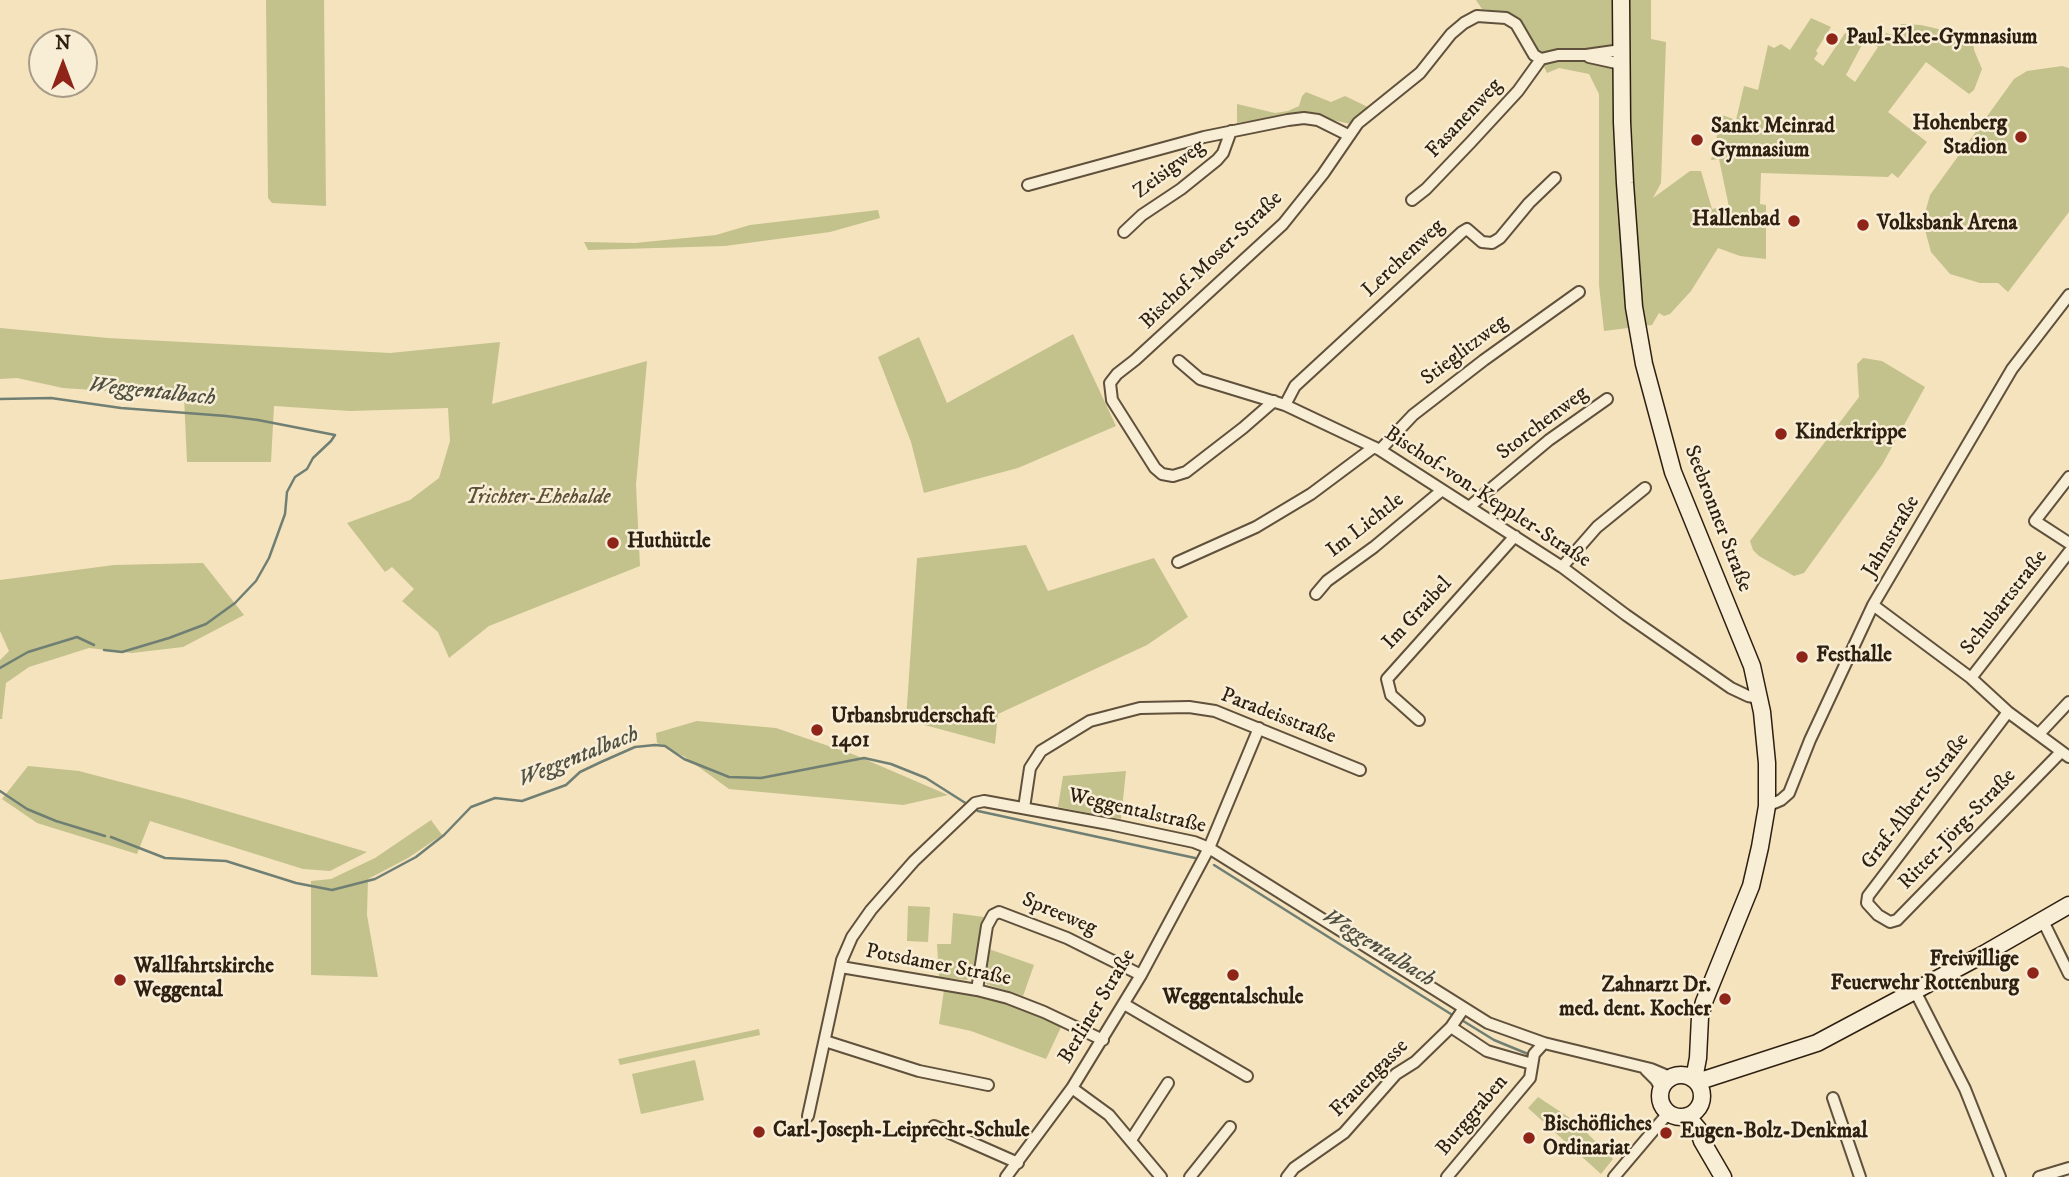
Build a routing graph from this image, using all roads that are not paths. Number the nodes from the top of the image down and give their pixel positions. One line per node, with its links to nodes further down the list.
1 (1621, 0): 2 (street, Seebronner Straße)
2 (1621, 57): 3 (street); 29 (street, Seebronner Straße)
3 (1541, 59): 5 (street, Bischof-Moser-Straße); 8 (street, Fasanenweg)
4 (1231, 131): 5 (street); 7 (street); 9 (street, Zeisigweg)
5 (1348, 135): 14 (street, Bischof-Moser-Straße)
6 (1555, 178): 15 (street, Lerchenweg)
7 (1028, 185)
8 (1412, 200)
9 (1124, 232)
10 (1579, 292): 16 (street, Stieglitzweg)
11 (2069, 295): 27 (street, Jahnstraße)
12 (1179, 361): 14 (street, Bischof-von-Keppler-Straße)
13 (1607, 399): 20 (street, Storchenweg)
14 (1273, 401): 15 (street, Bischof-von-Keppler-Straße)
15 (1285, 405): 16 (street, Bischof-von-Keppler-Straße)
16 (1377, 448): 19 (street, Bischof-von-Keppler-Straße); 24 (street, Stieglitzweg)
17 (2069, 477): 22 (street)
18 (1645, 488): 25 (street)
19 (1441, 491): 20 (street, Bischof-von-Keppler-Straße); 26 (street, Im Lichtle)
20 (1469, 507): 21 (street, Bischof-von-Keppler-Straße)
21 (1516, 536): 25 (street, Bischof-von-Keppler-Straße); 32 (street, Im Graibel)
22 (2069, 543)
23 (2069, 552): 28 (street, Schubartstraße)
24 (1178, 562)
25 (1562, 567): 29 (street, Bischof-von-Keppler-Straße)
26 (1316, 594)
27 (1873, 605): 28 (street); 37 (street, Jahnstraße)
28 (1971, 678): 31 (street)
29 (1759, 698): 37 (street, Seebronner Straße)
30 (2069, 702): 34 (street)
31 (2008, 712): 34 (street); 41 (street, Graf-Albert-Straße)
32 (1419, 720)
33 (1259, 728): 36 (street, Paradeisstraße); 38 (street, Paradeisstraße); 39 (street, Berliner Straße)
34 (2039, 734): 35 (street)
35 (2065, 755): 41 (street, Ritter-Jörg-Straße)
36 (1360, 771)
37 (1767, 806): 55 (street, Seebronner Straße)
38 (1024, 808): 39 (street, Weggentalstraße); 43 (street, Weggentalstraße)
39 (1209, 848): 45 (street, Berliner Straße); 49 (street, Weggentalstraße)
40 (2069, 905): 42 (street)
41 (1878, 915)
42 (2043, 921): 44 (street); 47 (street)
43 (841, 967): 46 (street, Potsdamer Straße); 51 (street, Weggentalstraße)
44 (2069, 974)
45 (1141, 975): 46 (street, Spreeweg); 48 (street, Berliner Straße)
46 (977, 990): 50 (street, Potsdamer Straße)
47 (1915, 991): 55 (street); 75 (street)
48 (1124, 1004): 50 (street, Berliner Straße); 54 (street)
49 (1458, 1018): 52 (street, Weggentalstraße); 53 (street, Weggentalstraße); 67 (street, Frauengasse)
50 (1103, 1040): 58 (street, Berliner Straße)
51 (825, 1041): 57 (street); 61 (street, Weggentalstraße)
52 (1544, 1043): 53 (street, Burggraben); 55 (street, Weggentalstraße)
53 (1532, 1064): 71 (street, Burggraben)
54 (1247, 1076)
55 (1684, 1082): 60 (street, Seebronner Straße); 60 (street)
56 (1168, 1083): 64 (street)
57 (988, 1086)
58 (1072, 1088): 64 (street); 65 (street, Berliner Straße)
59 (1833, 1098): 74 (street)
60 (1677, 1114): 72 (street); 73 (street)
61 (808, 1116)
62 (934, 1126): 65 (street)
63 (1230, 1128): 70 (street)
64 (1131, 1140): 69 (street)
65 (1018, 1163): 68 (street, Berliner Straße)
66 (2069, 1168): 76 (street)
67 (1290, 1173)
68 (1006, 1177)
69 (1161, 1177)
70 (1190, 1177)
71 (1447, 1177)
72 (1614, 1177)
73 (1723, 1177)
74 (1860, 1177)
75 (2000, 1177)
76 (2039, 1177)

